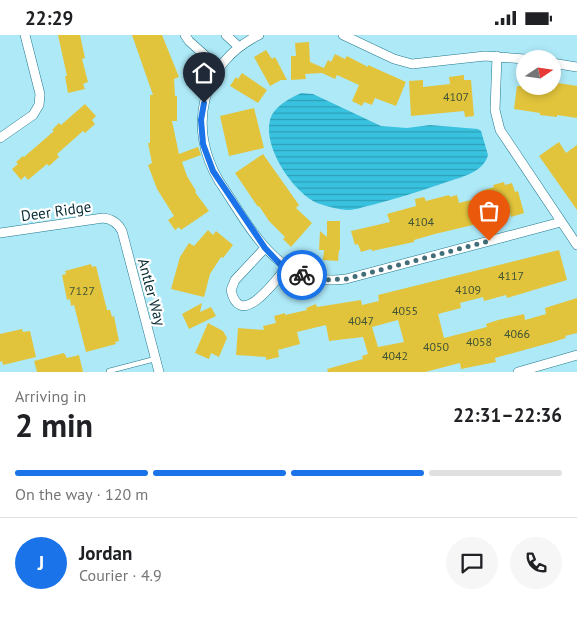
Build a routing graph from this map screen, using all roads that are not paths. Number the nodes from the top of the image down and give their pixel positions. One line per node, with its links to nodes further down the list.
1 (25, 35): 12 (street)
2 (185, 35): 11 (street)
3 (226, 35): 6 (street)
4 (259, 35): 6 (street)
5 (343, 35): 7 (street)
6 (239, 47): 11 (street)
7 (497, 56): 8 (street); 14 (street)
8 (516, 58)
9 (561, 64): 10 (street)
10 (577, 67)
11 (220, 68): 17 (street)
12 (0, 136)
13 (114, 221): 15 (street, Deer Ridge); 20 (street, Antler Way)
14 (561, 222): 16 (street); 18 (street)
15 (0, 233)
16 (577, 245)
17 (265, 248): 18 (street); 18 (street)
18 (287, 267)
19 (577, 355): 23 (street)
20 (155, 359): 21 (lane); 22 (street, Antler Way)
21 (109, 371)
22 (159, 372)
23 (518, 372)

